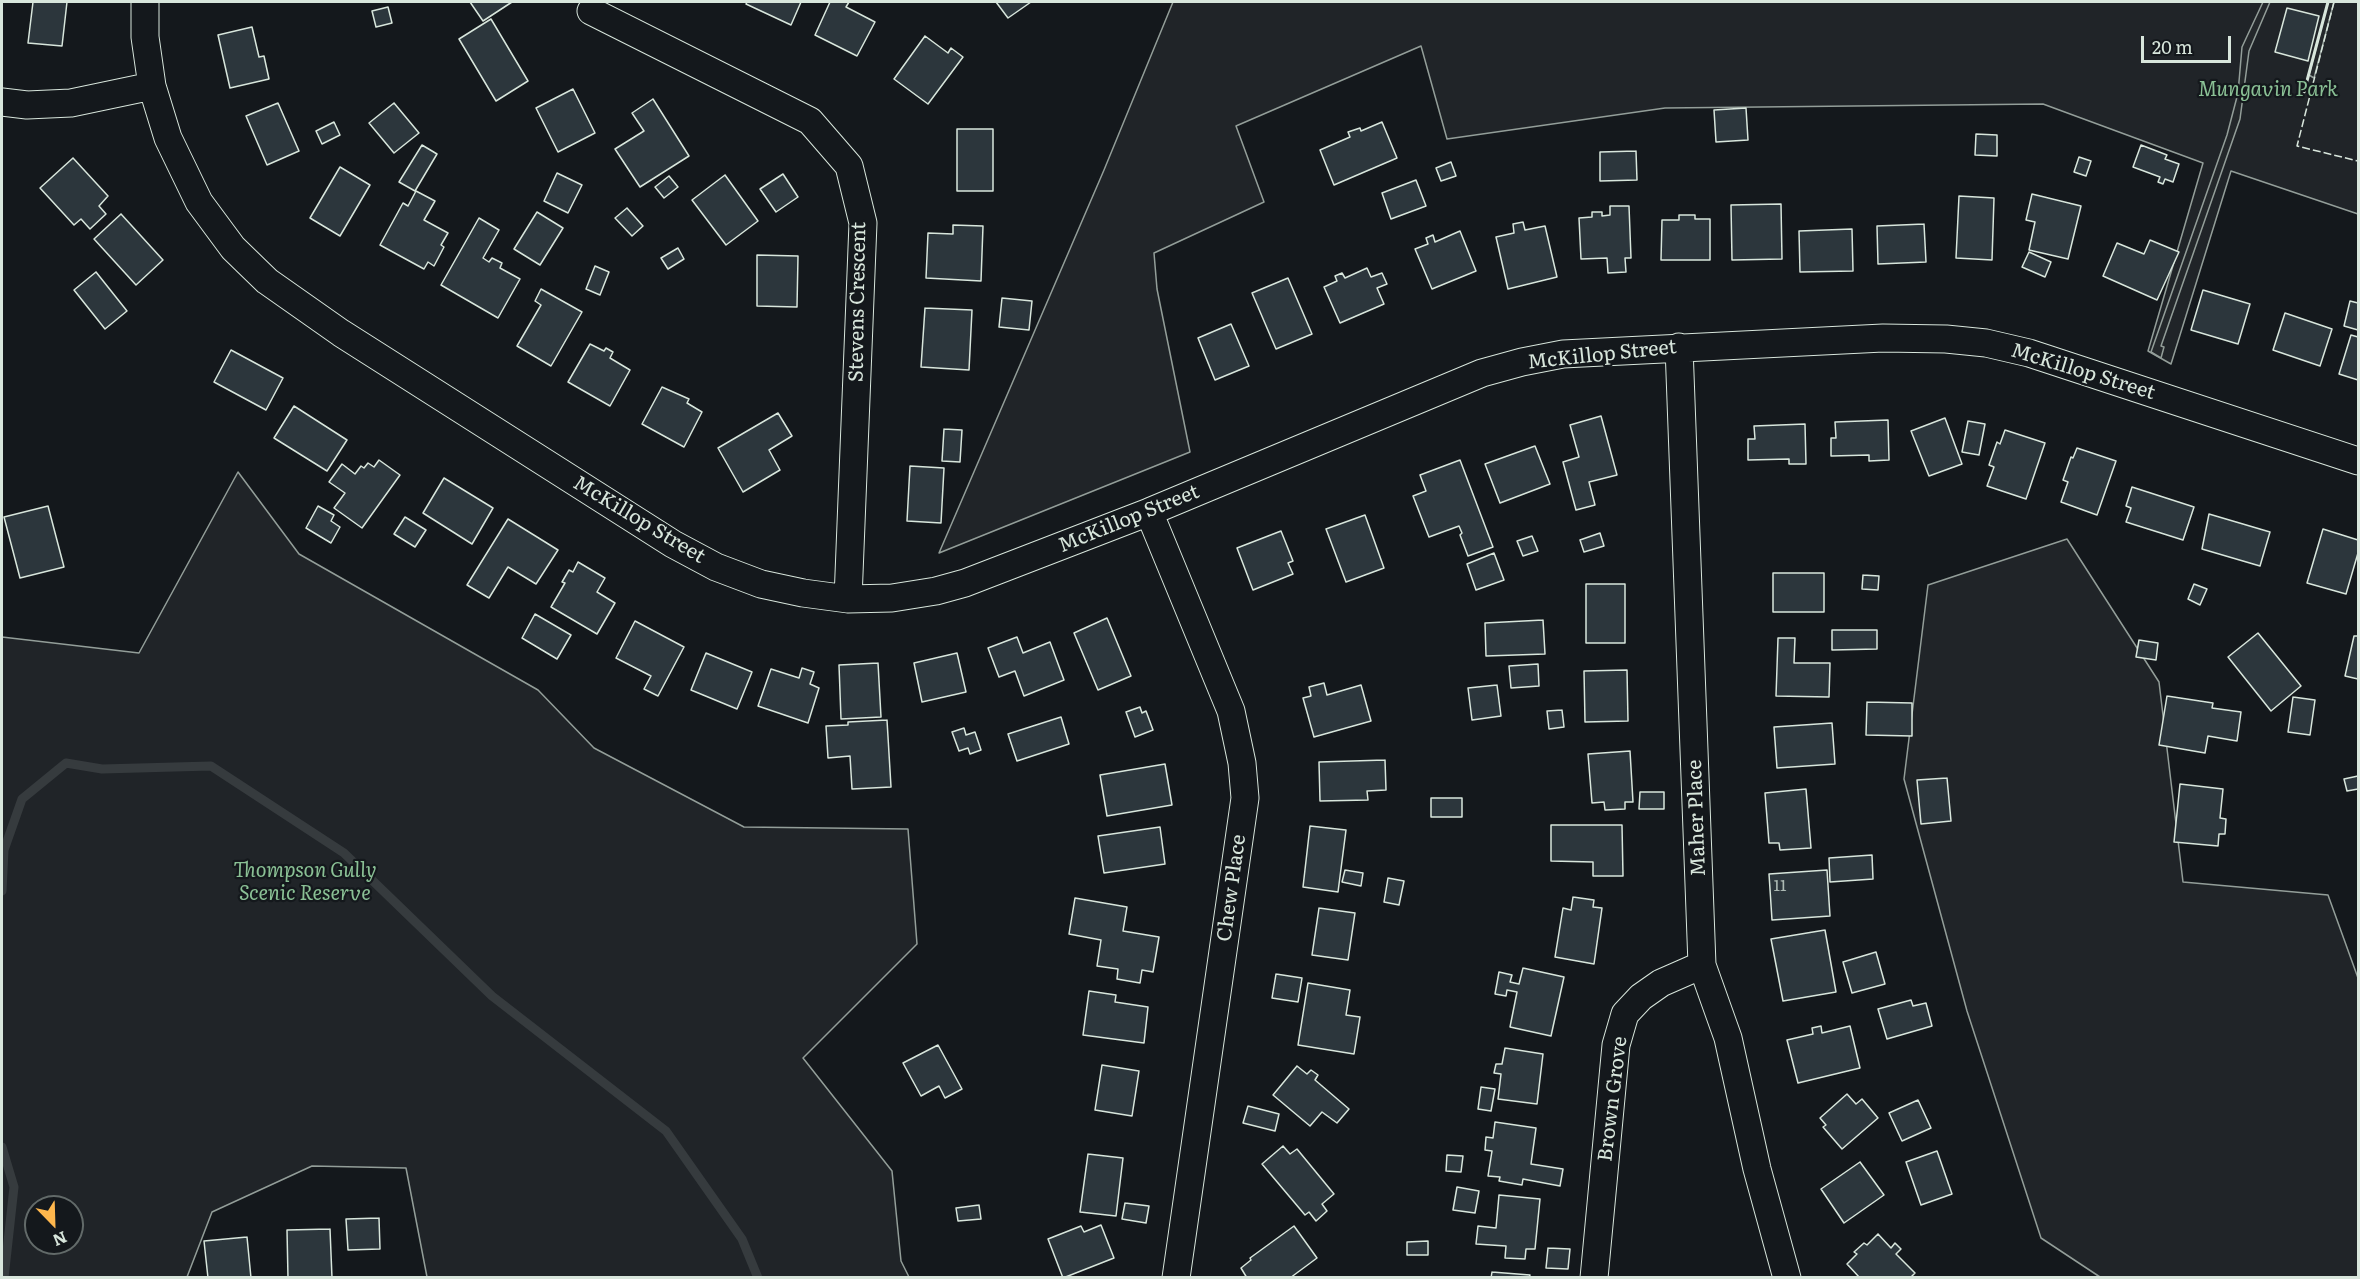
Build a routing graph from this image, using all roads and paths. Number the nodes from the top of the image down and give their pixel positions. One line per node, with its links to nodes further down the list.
1 (145, 2): 3 (street, McKillop Street)
2 (591, 11): 8 (street, Stevens Crescent)
3 (152, 86): 4 (street); 8 (street, McKillop Street)
4 (2, 102)
5 (1679, 347): 6 (street, McKillop Street); 7 (street, McKillop Street); 9 (street, Maher Place)
6 (2358, 461)
7 (1149, 512): 8 (street, McKillop Street); 10 (street, Chew Place)
8 (848, 599)
9 (1702, 964): 11 (street, Brown Grove); 12 (street, Maher Place)
10 (1176, 1278)
11 (1594, 1278)
12 (1787, 1278)

